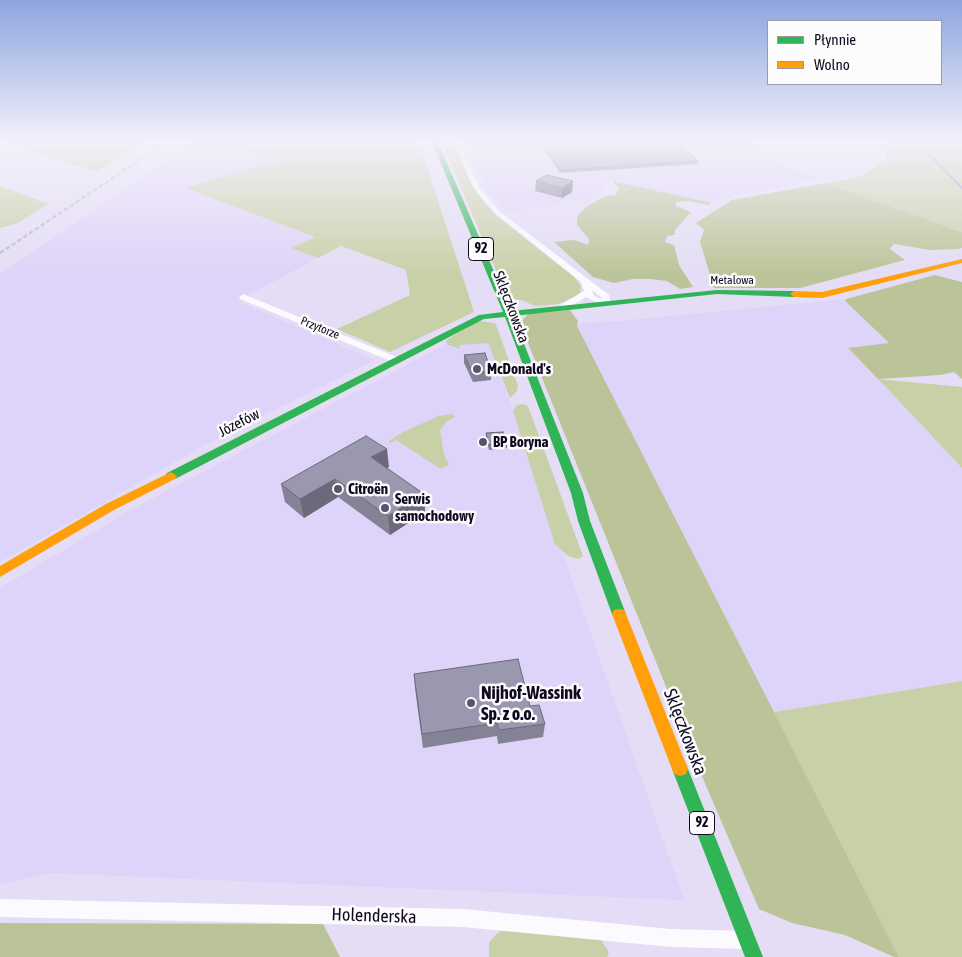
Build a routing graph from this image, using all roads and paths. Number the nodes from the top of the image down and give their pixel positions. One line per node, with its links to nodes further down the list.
1 (452, 187): 9 (main road, Sklęczkowska / 92)
2 (476, 187): 4 (street)
3 (962, 261): 7 (main road, Metalowa)
4 (585, 282): 5 (street); 7 (street)
5 (587, 293): 7 (street); 8 (street)
6 (243, 297): 10 (street, Przytorze)
7 (606, 304): 8 (main road, Metalowa)
8 (562, 308): 9 (main road, Metalowa)
9 (503, 314): 10 (main road, Józefów); 13 (main road, Sklęczkowska / 92)
10 (396, 360): 11 (main road, Józefów)
11 (0, 572)
12 (0, 908): 13 (street, Holenderska)
13 (751, 949)

